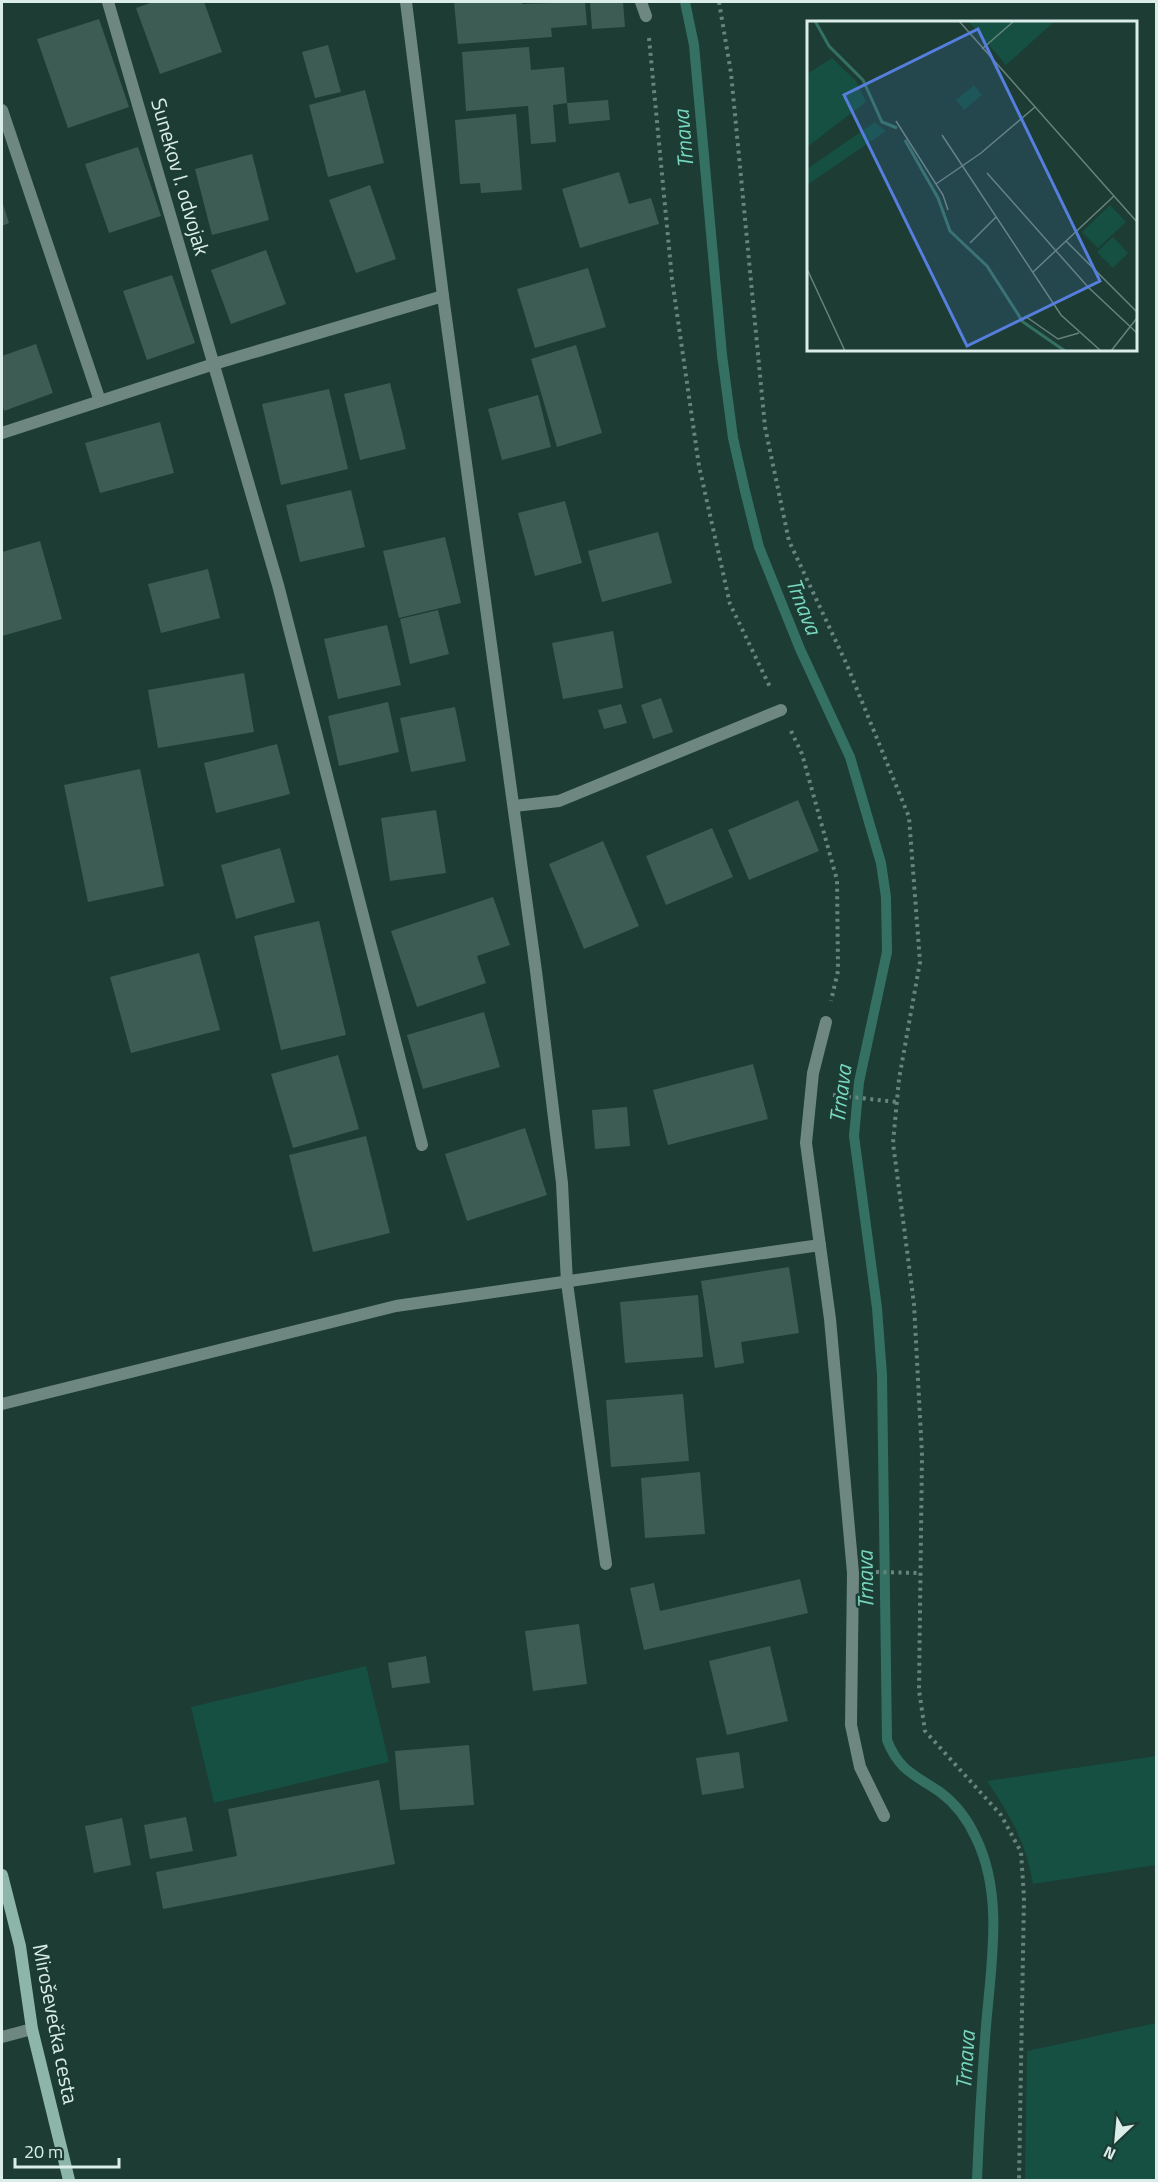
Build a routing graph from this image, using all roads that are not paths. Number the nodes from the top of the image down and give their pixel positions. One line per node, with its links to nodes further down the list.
1 (108, 2): 7 (street, Sunekov I. odvojak)
2 (406, 2): 6 (street)
3 (641, 2): 4 (street)
4 (646, 16)
5 (2, 110): 8 (street)
6 (443, 296): 7 (street); 11 (street)
7 (214, 364): 8 (street); 13 (street, Sunekov I. odvojak)
8 (100, 401): 9 (street)
9 (2, 433)
10 (781, 710): 11 (street)
11 (514, 806): 15 (street)
12 (826, 1022): 14 (street)
13 (422, 1145)
14 (820, 1245): 15 (street); 18 (street)
15 (567, 1283): 16 (street); 17 (street)
16 (2, 1404)
17 (606, 1564)
18 (884, 1816)
19 (2, 1875): 20 (main road, Miroševečka cesta)
20 (32, 2029): 21 (street); 22 (main road, Miroševečka cesta)
21 (2, 2037)
22 (69, 2181)

